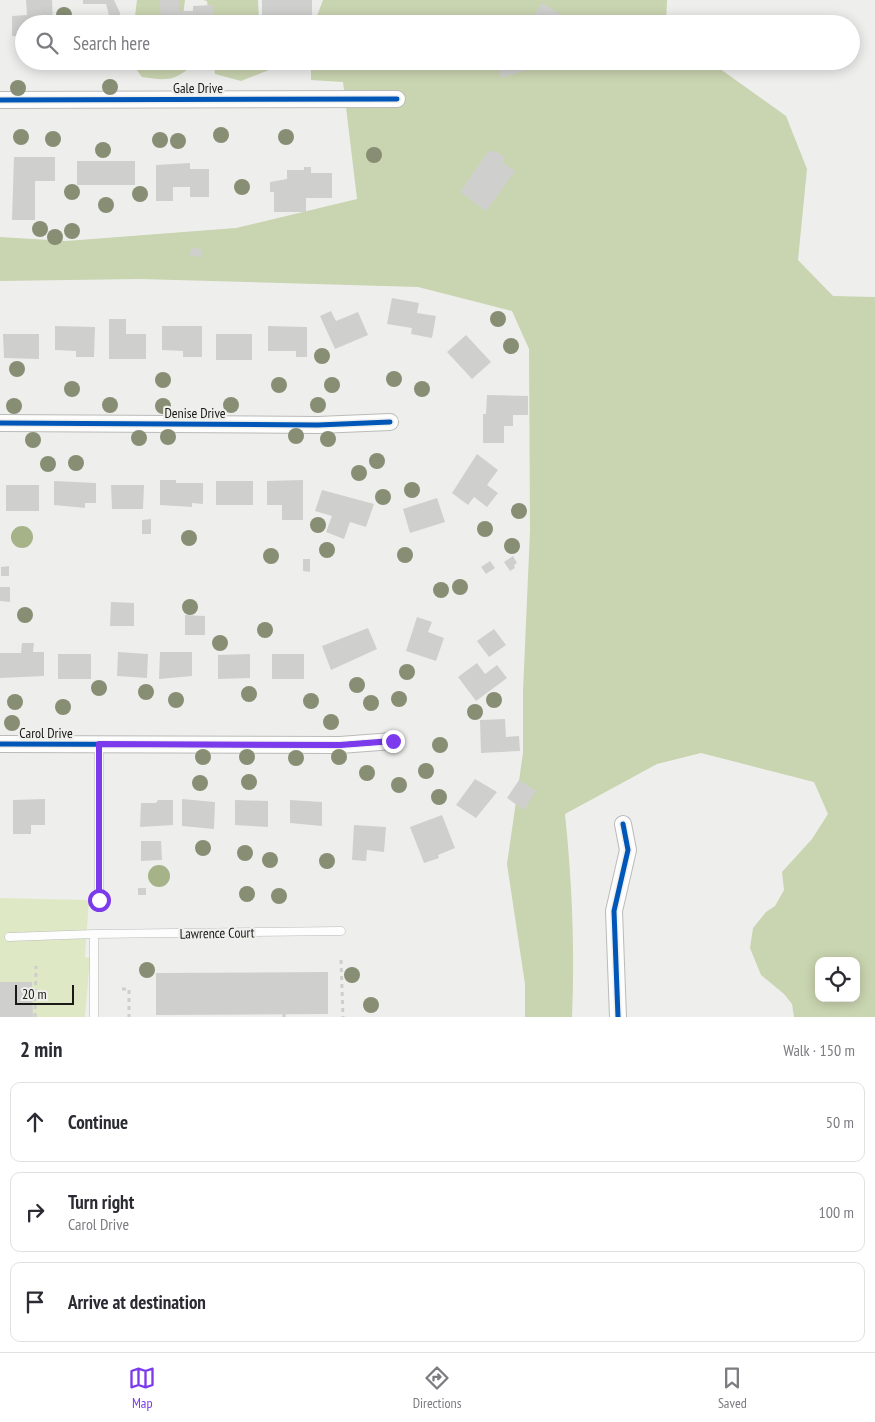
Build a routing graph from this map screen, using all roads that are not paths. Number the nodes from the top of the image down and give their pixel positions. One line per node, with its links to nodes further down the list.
1 (397, 98): 2 (street, Gale Drive)
2 (0, 100)
3 (390, 422): 4 (street, Denise Drive)
4 (0, 423)
5 (393, 741): 7 (street, Carol Drive)
6 (0, 744): 7 (street, Carol Drive)
7 (99, 744): 9 (lane)
8 (623, 824): 14 (street)
9 (99, 900)
10 (341, 931): 11 (lane, Lawrence Court)
11 (94, 934): 12 (lane, Lawrence Court); 13 (lane)
12 (10, 937)
13 (94, 1017)
14 (618, 1017)

